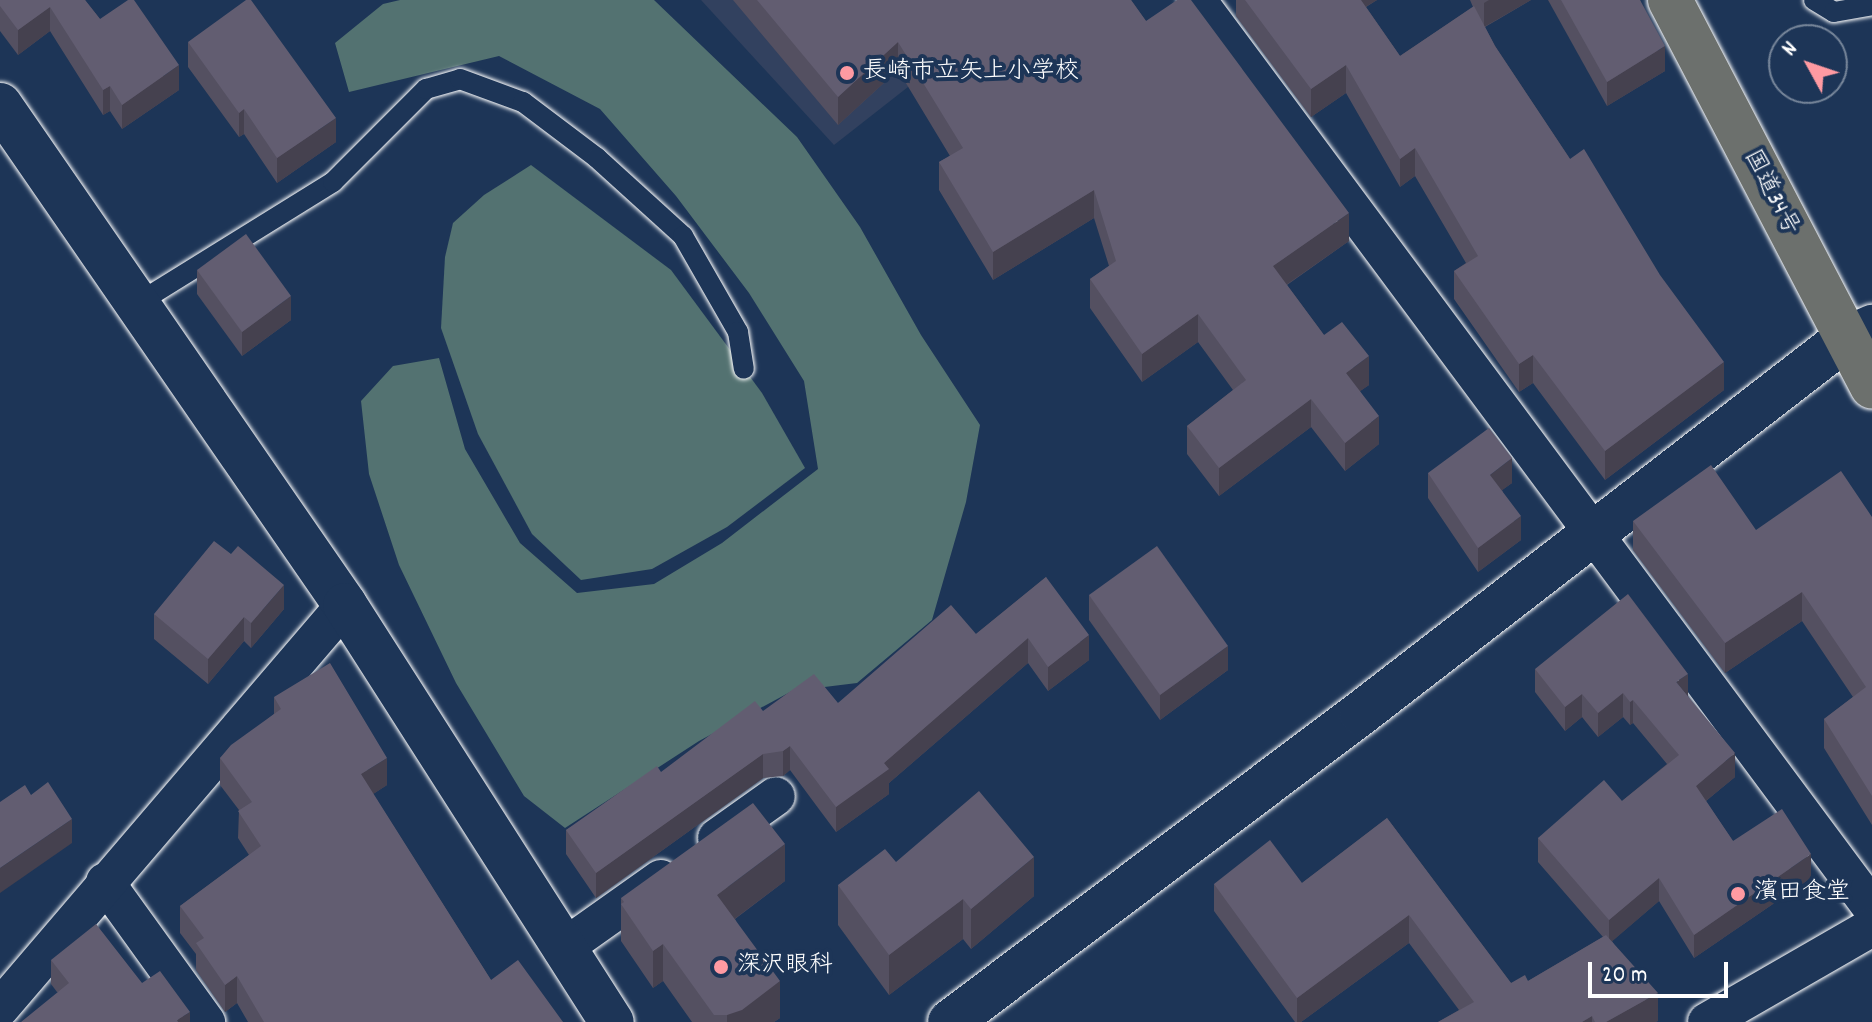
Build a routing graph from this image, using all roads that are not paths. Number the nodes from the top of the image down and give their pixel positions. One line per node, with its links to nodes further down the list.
1 (1197, 0): 10 (street)
2 (1670, 0): 7 (highway, 国道34号)
3 (1814, 0): 4 (lane)
4 (1872, 5)
5 (0, 105): 6 (street)
6 (138, 303): 8 (lane); 11 (street)
7 (1859, 333): 9 (highway, 国道34号); 10 (street)
8 (744, 369)
9 (1872, 386)
10 (1591, 535): 14 (street); 20 (street)
11 (345, 605): 13 (street); 16 (street)
12 (776, 796): 16 (street)
13 (105, 882): 17 (street); 18 (street)
14 (1872, 908)
15 (1872, 927): 21 (street)
16 (562, 949): 19 (street)
17 (5, 992)
18 (206, 1022)
19 (612, 1022)
20 (950, 1022)
21 (1707, 1022)

